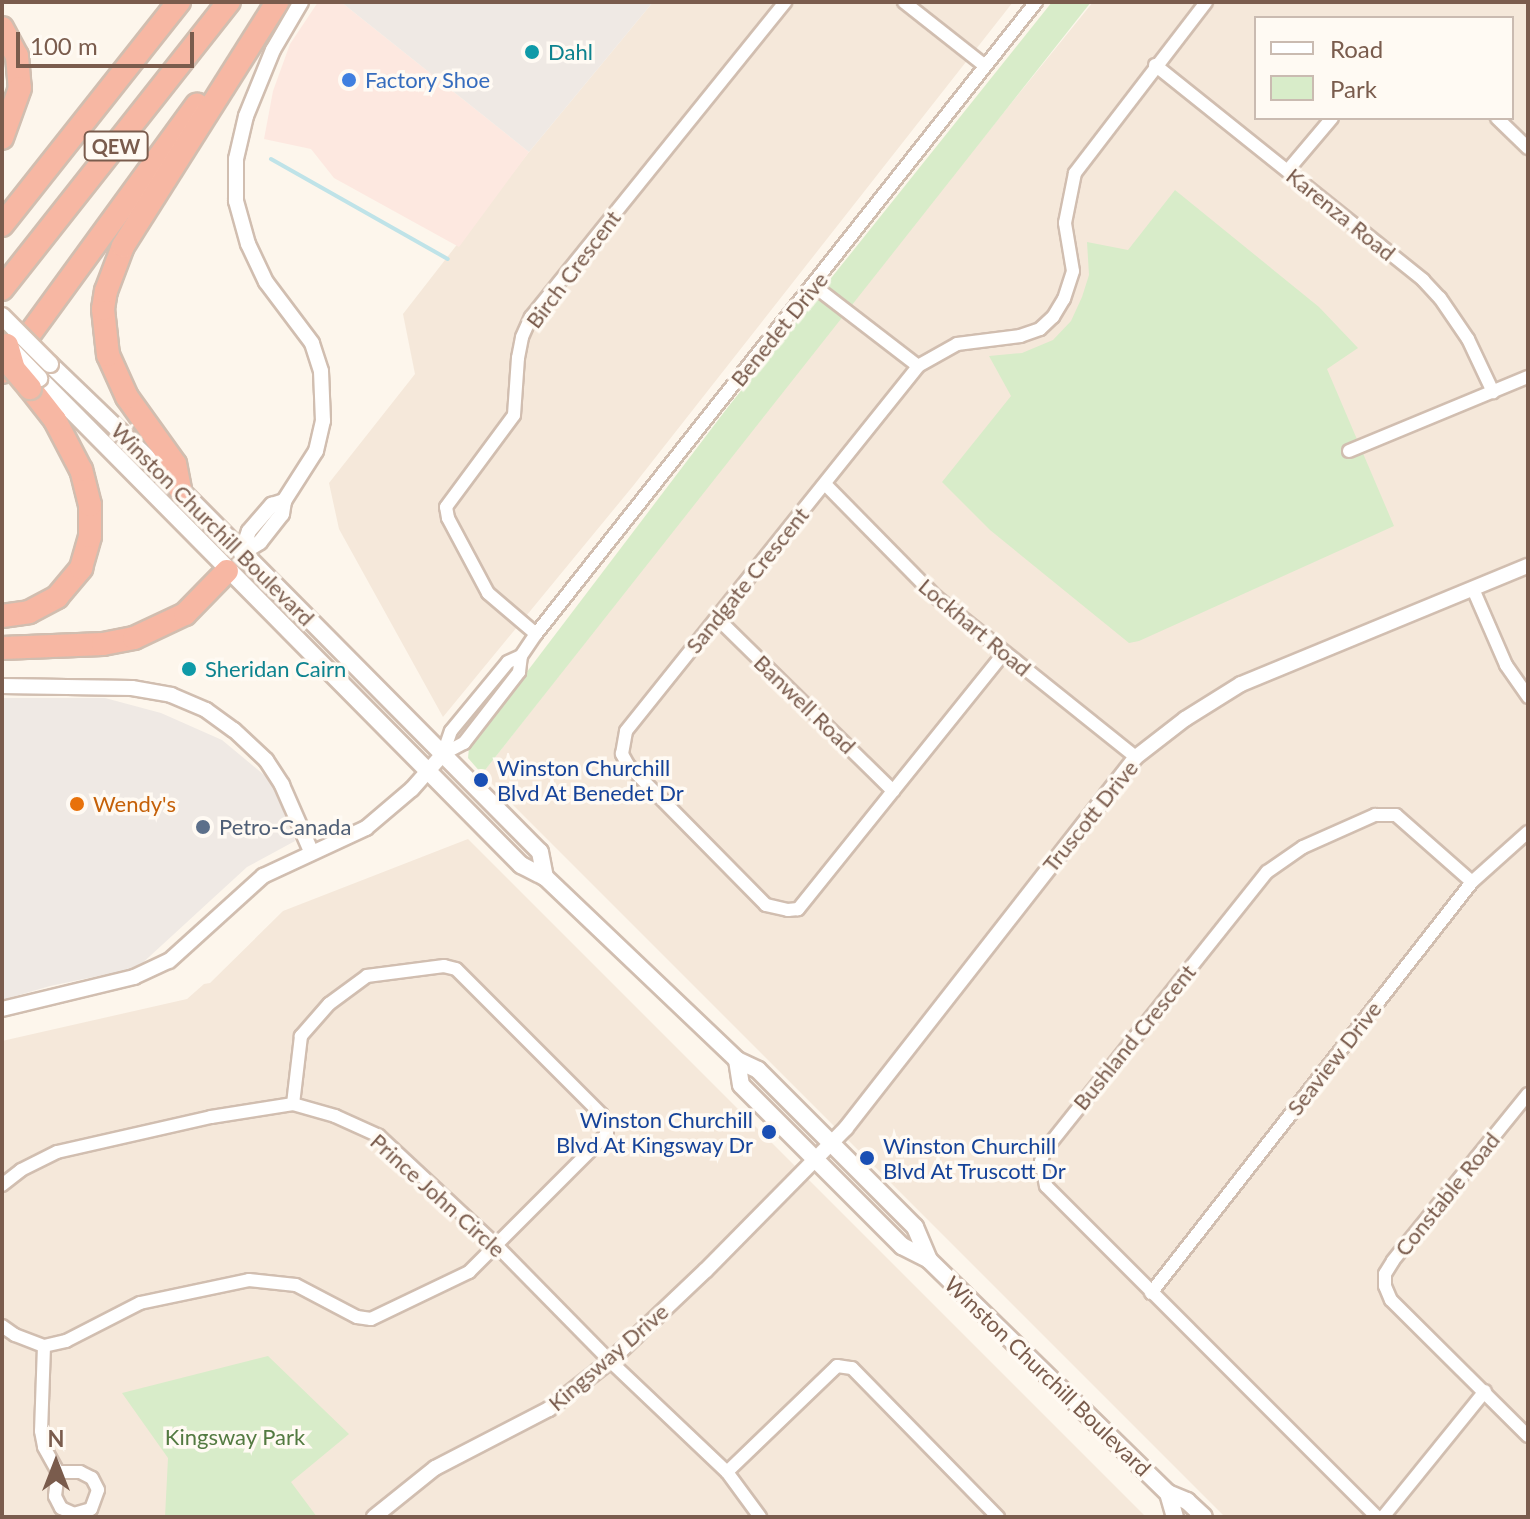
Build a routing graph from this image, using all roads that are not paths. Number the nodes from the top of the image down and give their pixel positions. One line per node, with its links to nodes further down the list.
1 (179, 2): 17 (highway, QEW)
2 (229, 2): 19 (highway, QEW)
3 (275, 2): 23 (highway); 29 (highway)
4 (301, 2): 30 (street)
5 (785, 2): 36 (street, Birch Crescent)
6 (904, 2): 11 (street)
7 (1036, 2): 11 (street, Benedet Drive)
8 (1206, 2): 10 (street, Sandgate Crescent)
9 (2, 28): 14 (highway)
10 (1155, 65): 16 (street, Karenza Road); 22 (street, Sandgate Crescent)
11 (985, 66): 18 (street, Benedet Drive)
12 (1330, 120): 16 (street)
13 (1499, 120): 15 (street)
14 (2, 138)
15 (1528, 148)
16 (1288, 170): 26 (street, Karenza Road)
17 (2, 225)
18 (814, 286): 22 (street); 36 (street, Benedet Drive)
19 (2, 289)
20 (2, 316): 24 (main road, Winston Churchill Boulevard, bridge)
21 (4, 343): 24 (highway, bridge)
22 (918, 366): 28 (street, Sandgate Crescent)
23 (2, 372)
24 (40, 377): 29 (main road, Winston Churchill Boulevard); 32 (main road, Winston Churchill Boulevard); 34 (highway)
25 (1528, 377): 26 (street)
26 (1493, 392): 27 (street)
27 (1349, 451)
28 (825, 484): 35 (street, Sandgate Crescent); 38 (street, Lockhart Road)
29 (180, 489): 30 (main road, Winston Churchill Boulevard)
30 (242, 553): 32 (street); 41 (main road, Winston Churchill Boulevard)
31 (1528, 566): 33 (street, Truscott Drive)
32 (227, 571): 37 (highway); 43 (main road, Winston Churchill Boulevard)
33 (1473, 589): 40 (street); 42 (street, Truscott Drive)
34 (2, 616)
35 (717, 618): 44 (street, Banwell Road); 44 (street, Sandgate Crescent)
36 (536, 634): 41 (street, Benedet Drive)
37 (2, 648)
38 (1004, 653): 42 (street, Lockhart Road); 44 (street, Sandgate Crescent)
39 (2, 686): 46 (street)
40 (1528, 697)
41 (443, 754): 43 (street); 47 (main road, Winston Churchill Boulevard)
42 (1136, 757): 53 (street, Truscott Drive)
43 (427, 772): 46 (street); 47 (main road, Winston Churchill Boulevard)
44 (893, 791)
45 (1528, 832): 48 (street, Seaview Drive)
46 (311, 851): 49 (street)
47 (545, 877): 50 (main road, Winston Churchill Boulevard)
48 (1472, 882): 58 (street, Seaview Drive); 58 (street, Bushland Crescent)
49 (2, 1009)
50 (737, 1060): 53 (main road, Winston Churchill Boulevard); 54 (main road, Winston Churchill Boulevard)
51 (1528, 1094): 62 (street, Constable Road)
52 (293, 1104): 55 (street, Prince John Circle); 56 (street, Prince John Circle); 56 (street)
53 (831, 1143): 54 (street, Truscott Drive); 57 (main road, Winston Churchill Boulevard)
54 (814, 1159): 57 (main road, Winston Churchill Boulevard); 61 (street, Kingsway Drive)
55 (2, 1185)
56 (498, 1247): 60 (street); 61 (street, Prince John Circle)
57 (929, 1260): 66 (main road, Winston Churchill Boulevard)
58 (1151, 1293): 72 (street, Bushland Crescent)
59 (2, 1326): 60 (street)
60 (44, 1346): 64 (street)
61 (610, 1361): 65 (street, Prince John Circle); 67 (street, Kingsway Drive)
62 (1485, 1391): 63 (street, Constable Road); 72 (street)
63 (1528, 1436)
64 (58, 1472)
65 (727, 1472): 68 (street, Prince John Circle); 69 (street)
66 (1168, 1493): 70 (main road, Winston Churchill Boulevard); 71 (main road, Winston Churchill Boulevard)
67 (374, 1517)
68 (760, 1517)
69 (998, 1517)
70 (1175, 1517)
71 (1204, 1517)
72 (1380, 1517)

